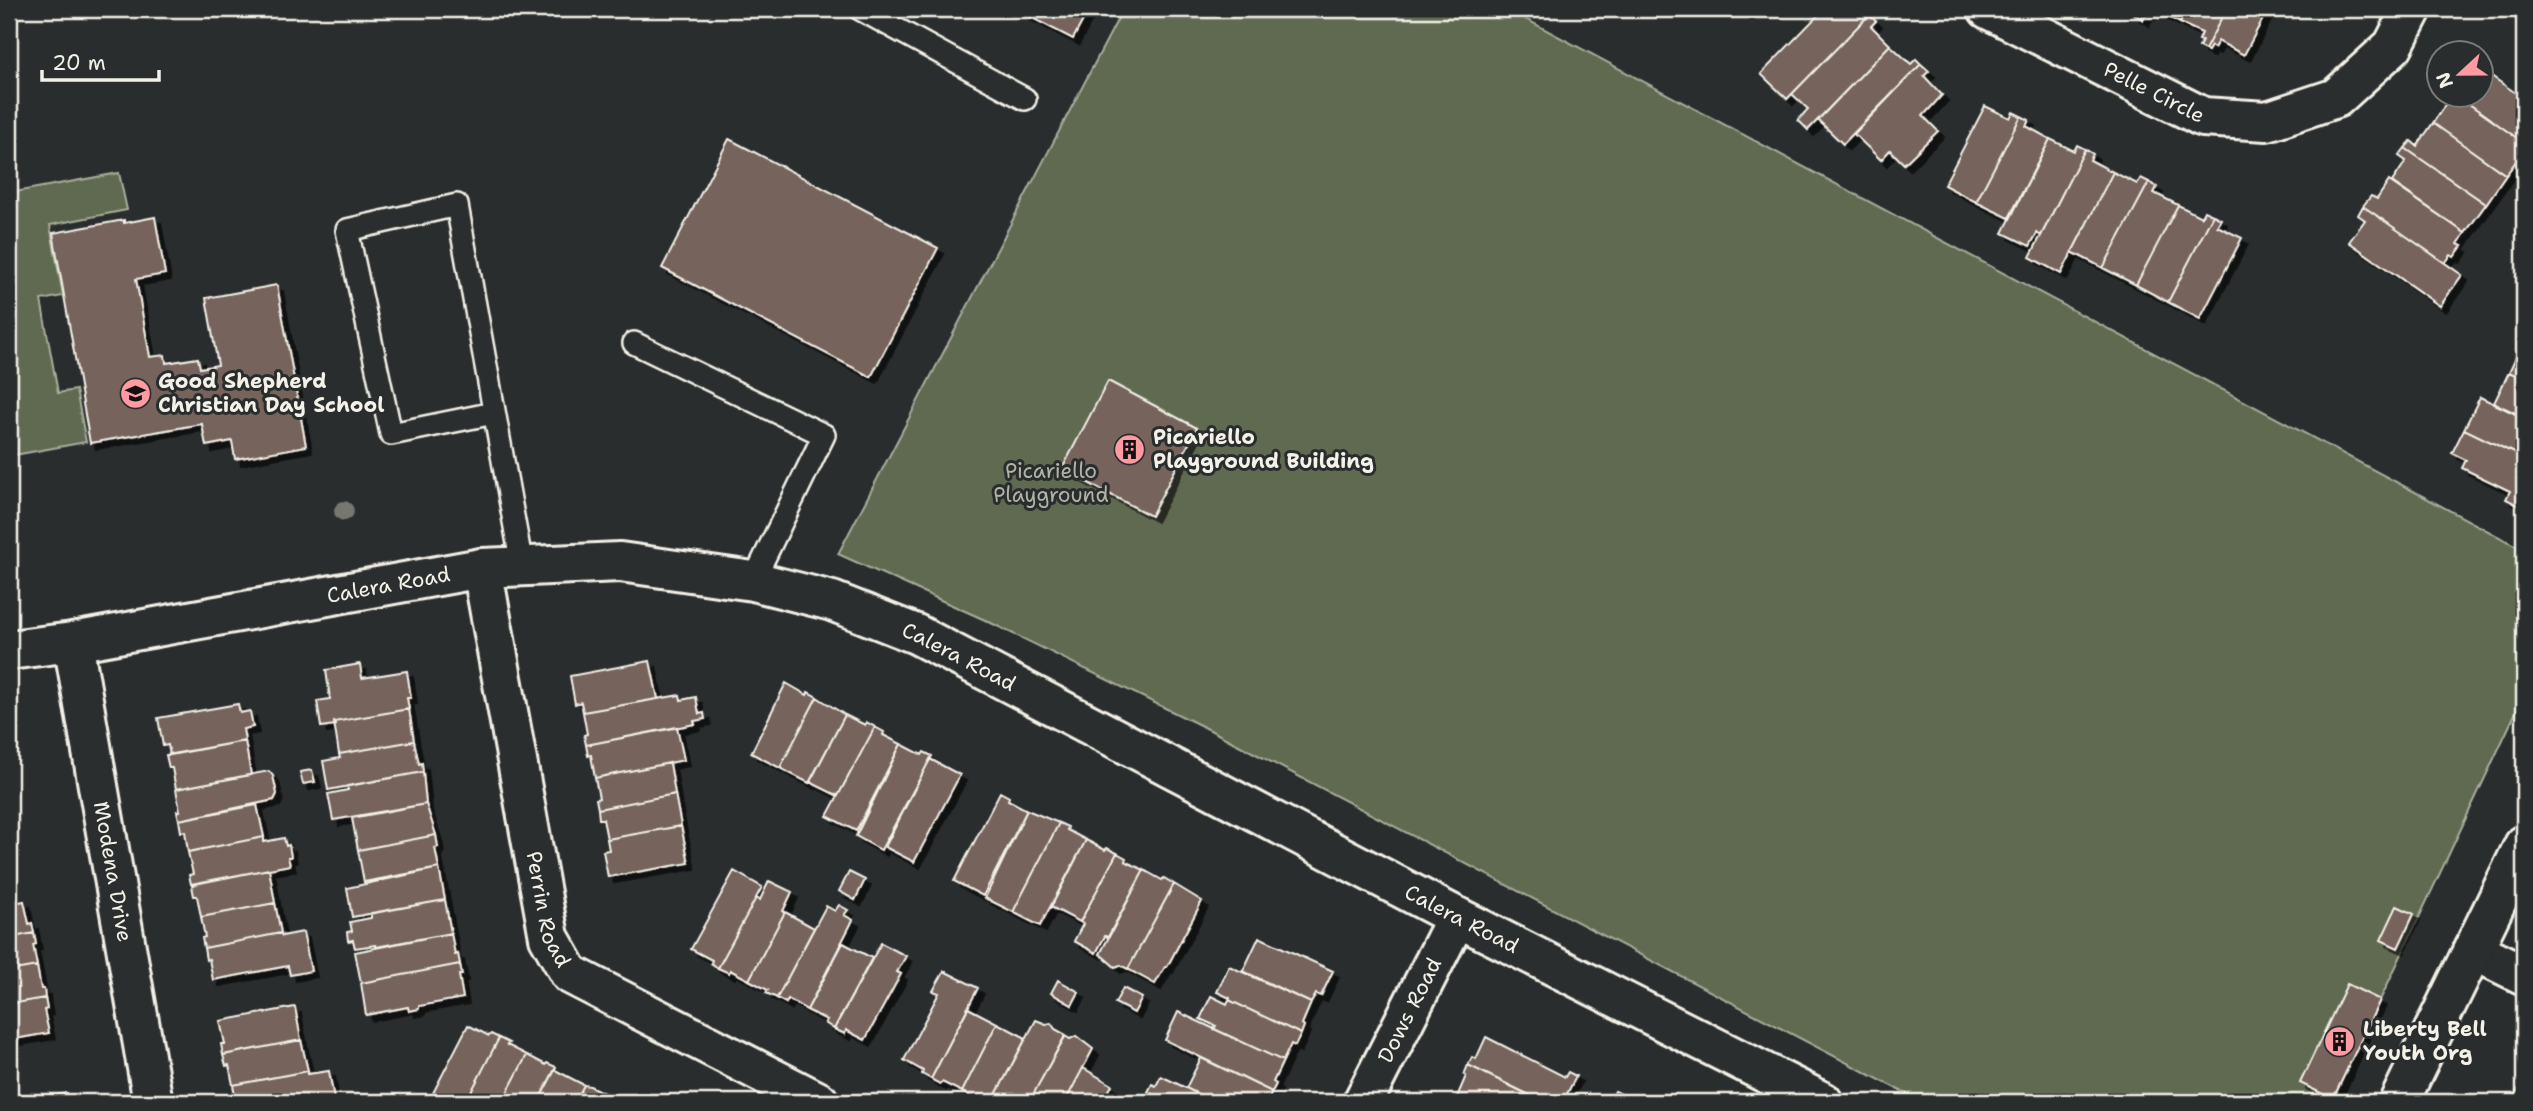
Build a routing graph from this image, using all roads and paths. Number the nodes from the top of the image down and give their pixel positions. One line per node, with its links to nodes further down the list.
1 (860, 9): 4 (lane)
2 (1989, 9): 3 (street, Pelle Circle)
3 (2412, 9)
4 (1026, 99)
5 (634, 344): 9 (lane)
6 (494, 413): 6 (lane); 7 (lane)
7 (522, 566): 8 (street, Calera Road); 9 (street, Calera Road)
8 (482, 568): 10 (street, Calera Road); 17 (street, Perrin Road)
9 (753, 581): 13 (street, Calera Road)
10 (73, 642): 11 (street, Calera Road); 16 (street, Modena Drive)
11 (9, 650)
12 (2524, 845): 14 (street)
13 (1457, 917): 18 (street, Dows Road); 19 (street, Calera Road)
14 (2473, 950): 15 (street); 20 (street)
15 (2524, 975)
16 (153, 1102)
17 (819, 1102)
18 (1363, 1102)
19 (1822, 1102)
20 (2399, 1102)

